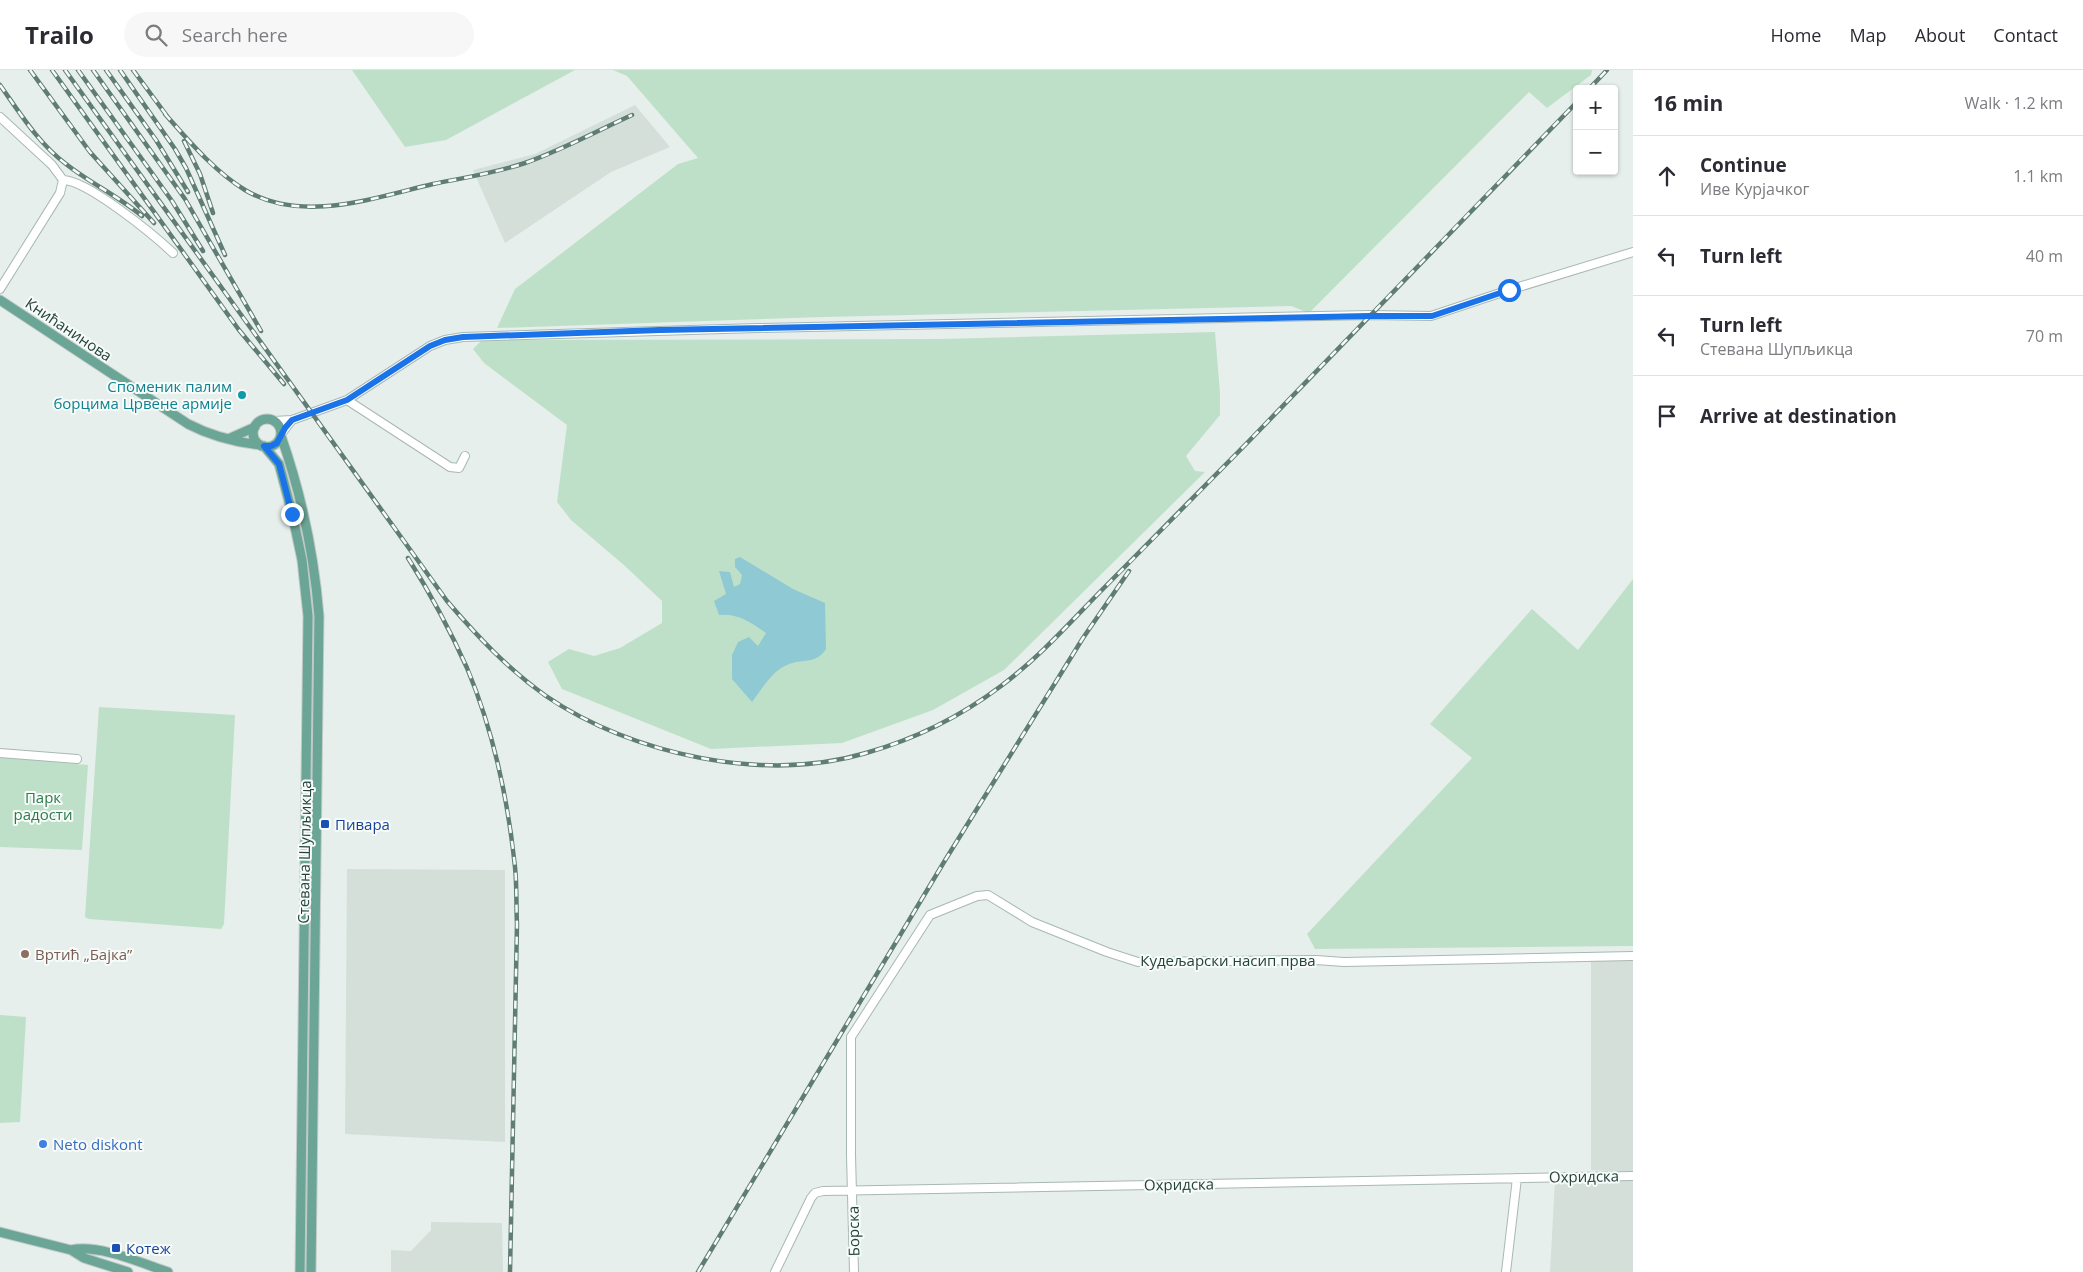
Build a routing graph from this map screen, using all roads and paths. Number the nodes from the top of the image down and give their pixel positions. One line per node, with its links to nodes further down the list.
1 (0, 117): 2 (street)
2 (63, 180): 4 (street); 5 (street)
3 (1633, 252): 7 (street)
4 (173, 253)
5 (0, 289)
6 (0, 300): 12 (main road, Книћанинова)
7 (347, 400): 8 (street); 14 (street)
8 (292, 420): 9 (street); 11 (street)
9 (274, 421): 10 (main road); 11 (main road)
10 (255, 427): 12 (main road); 13 (main road)
11 (281, 435): 13 (main road); 26 (main road, Стевана Шупљикца)
12 (227, 439): 13 (main road, Книћанинова)
13 (262, 446): 25 (main road, Стевана Шупљикца)
14 (465, 456)
15 (0, 753): 16 (street)
16 (77, 759)
17 (1633, 956): 20 (street, Кудељарски насип прва)
18 (1633, 1176): 19 (street, Охридска)
19 (1517, 1178): 20 (street, Охридска); 29 (street)
20 (852, 1190): 27 (street, Охридска); 28 (street, Борска)
21 (0, 1232): 22 (main road)
22 (71, 1250): 23 (main road); 24 (main road)
23 (128, 1272)
24 (168, 1272)
25 (298, 1272)
26 (311, 1272)
27 (775, 1272)
28 (854, 1272)
29 (1506, 1272)

